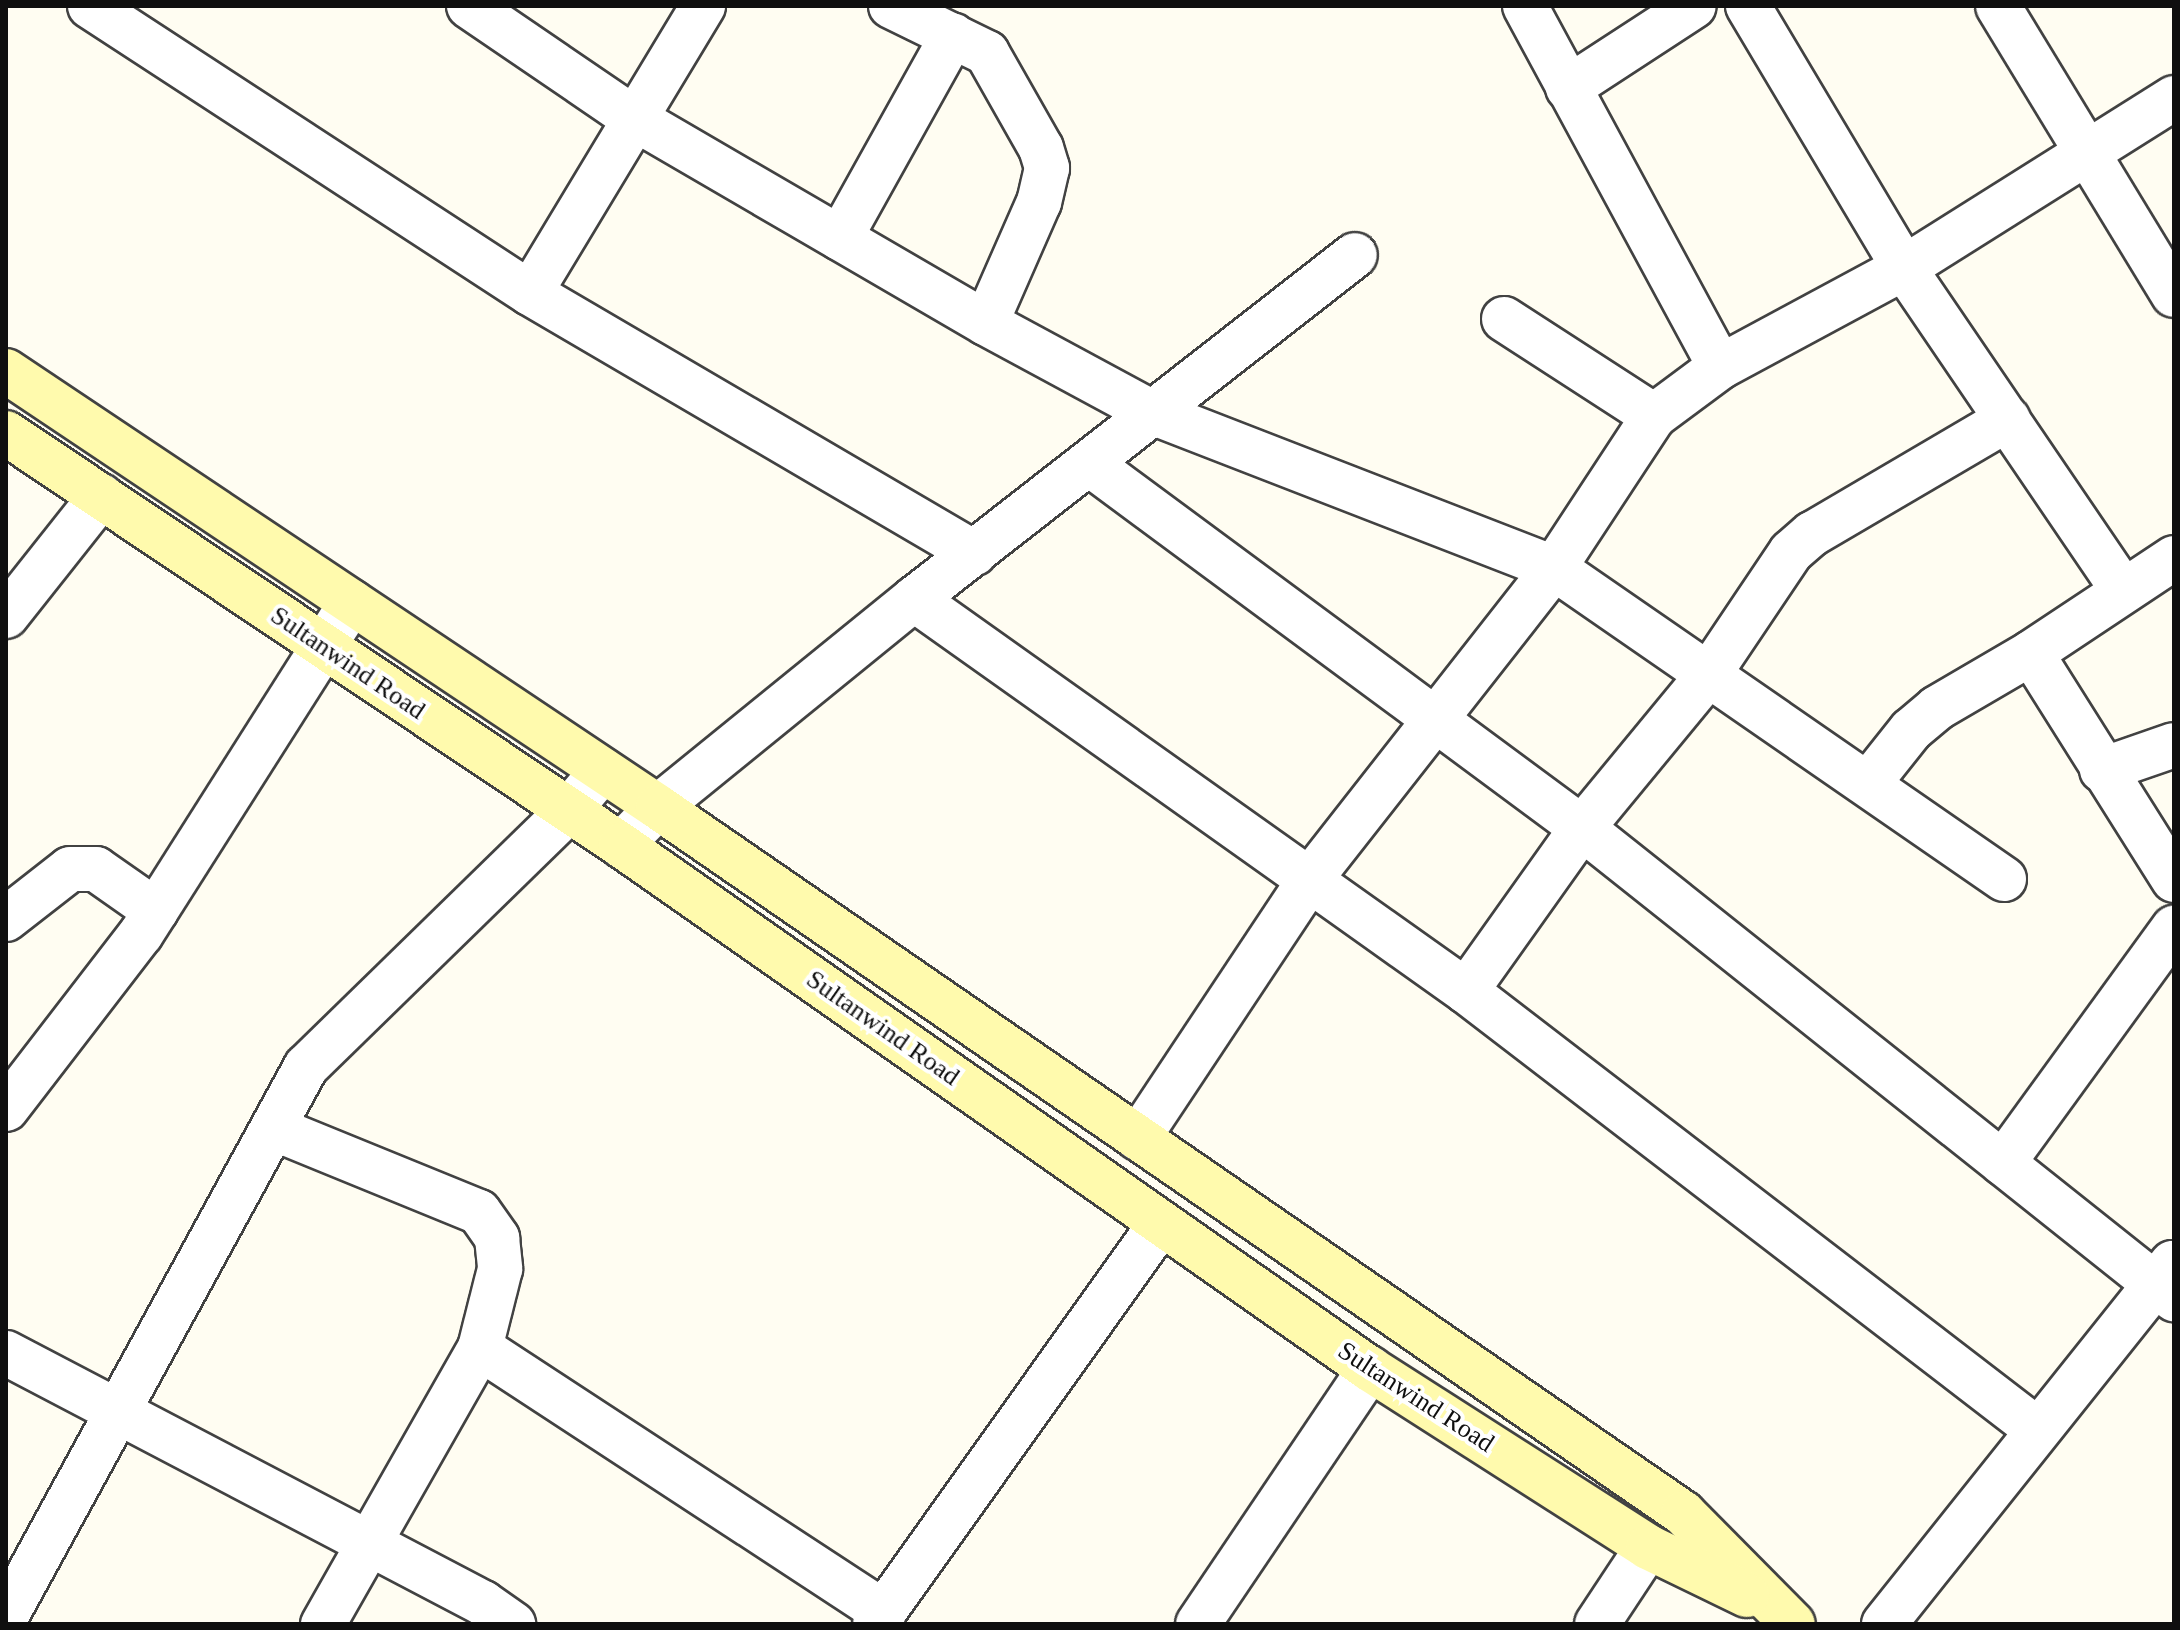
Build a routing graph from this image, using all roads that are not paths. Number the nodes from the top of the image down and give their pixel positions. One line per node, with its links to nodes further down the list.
1 (90, 6): 17 (street)
2 (469, 6): 12 (street)
3 (703, 6): 12 (street)
4 (891, 6): 9 (street)
5 (1525, 6): 10 (street)
6 (1694, 6): 10 (street)
7 (1748, 6): 16 (street)
8 (1998, 6): 13 (street)
9 (953, 35): 14 (street); 20 (street)
10 (1568, 88): 21 (street)
11 (2174, 98): 13 (street)
12 (632, 117): 14 (street); 17 (street)
13 (2087, 151): 16 (street); 18 (street)
14 (840, 238): 20 (street)
15 (1355, 255): 23 (street)
16 (1904, 268): 21 (street); 25 (street)
17 (530, 293): 29 (street)
18 (2174, 295)
19 (1504, 319): 24 (street)
20 (986, 323): 23 (street)
21 (1720, 367): 24 (street)
22 (6, 371): 34 (main road)
23 (1149, 411): 27 (street); 31 (street)
24 (1654, 416): 31 (street)
25 (2008, 419): 32 (street); 38 (street)
26 (6, 433): 28 (main road, Sultanwind Road)
27 (1090, 464): 29 (street); 39 (street)
28 (101, 496): 35 (street); 36 (main road, Sultanwind Road)
29 (974, 553): 33 (street)
30 (2174, 558): 32 (street)
31 (1554, 568): 38 (street); 39 (street)
32 (2122, 589): 37 (street)
33 (914, 599): 44 (street); 48 (street)
34 (352, 602): 36 (street); 41 (main road)
35 (6, 616)
36 (325, 647): 45 (main road, Sultanwind Road); 51 (street)
37 (2031, 653): 42 (street); 43 (street)
38 (1709, 674): 43 (street); 46 (street)
39 (1435, 721): 46 (street); 48 (street)
40 (2174, 745): 42 (street)
41 (603, 770): 44 (main road); 45 (street)
42 (2102, 770): 50 (street)
43 (1868, 784): 49 (street)
44 (658, 807): 47 (street); 57 (main road)
45 (569, 810): 47 (main road, Sultanwind Road); 56 (street)
46 (1582, 828): 54 (street); 58 (street)
47 (621, 845): 59 (main road, Sultanwind Road)
48 (1311, 878): 54 (street); 57 (street)
49 (2004, 879)
50 (2174, 880)
51 (156, 911): 52 (street); 55 (street)
52 (6, 919)
53 (2174, 928): 58 (street)
54 (1466, 991): 65 (street)
55 (6, 1109)
56 (273, 1128): 61 (street); 64 (street)
57 (1138, 1138): 69 (main road)
58 (2003, 1163): 60 (street)
59 (1160, 1224): 63 (main road, Sultanwind Road); 71 (street)
60 (2168, 1281): 65 (street)
61 (480, 1348): 66 (street); 71 (street)
62 (6, 1353): 64 (street)
63 (1370, 1369): 67 (main road, Sultanwind Road); 74 (street)
64 (120, 1412): 66 (street); 68 (street)
65 (2035, 1428): 76 (street)
66 (371, 1545): 72 (street); 73 (street)
67 (1648, 1547): 69 (main road, Sultanwind Road); 75 (street)
68 (18, 1574): 70 (street)
69 (1782, 1615)
70 (6, 1616)
71 (880, 1618)
72 (323, 1624)
73 (513, 1624)
74 (1198, 1624)
75 (1597, 1624)
76 (1884, 1624)

